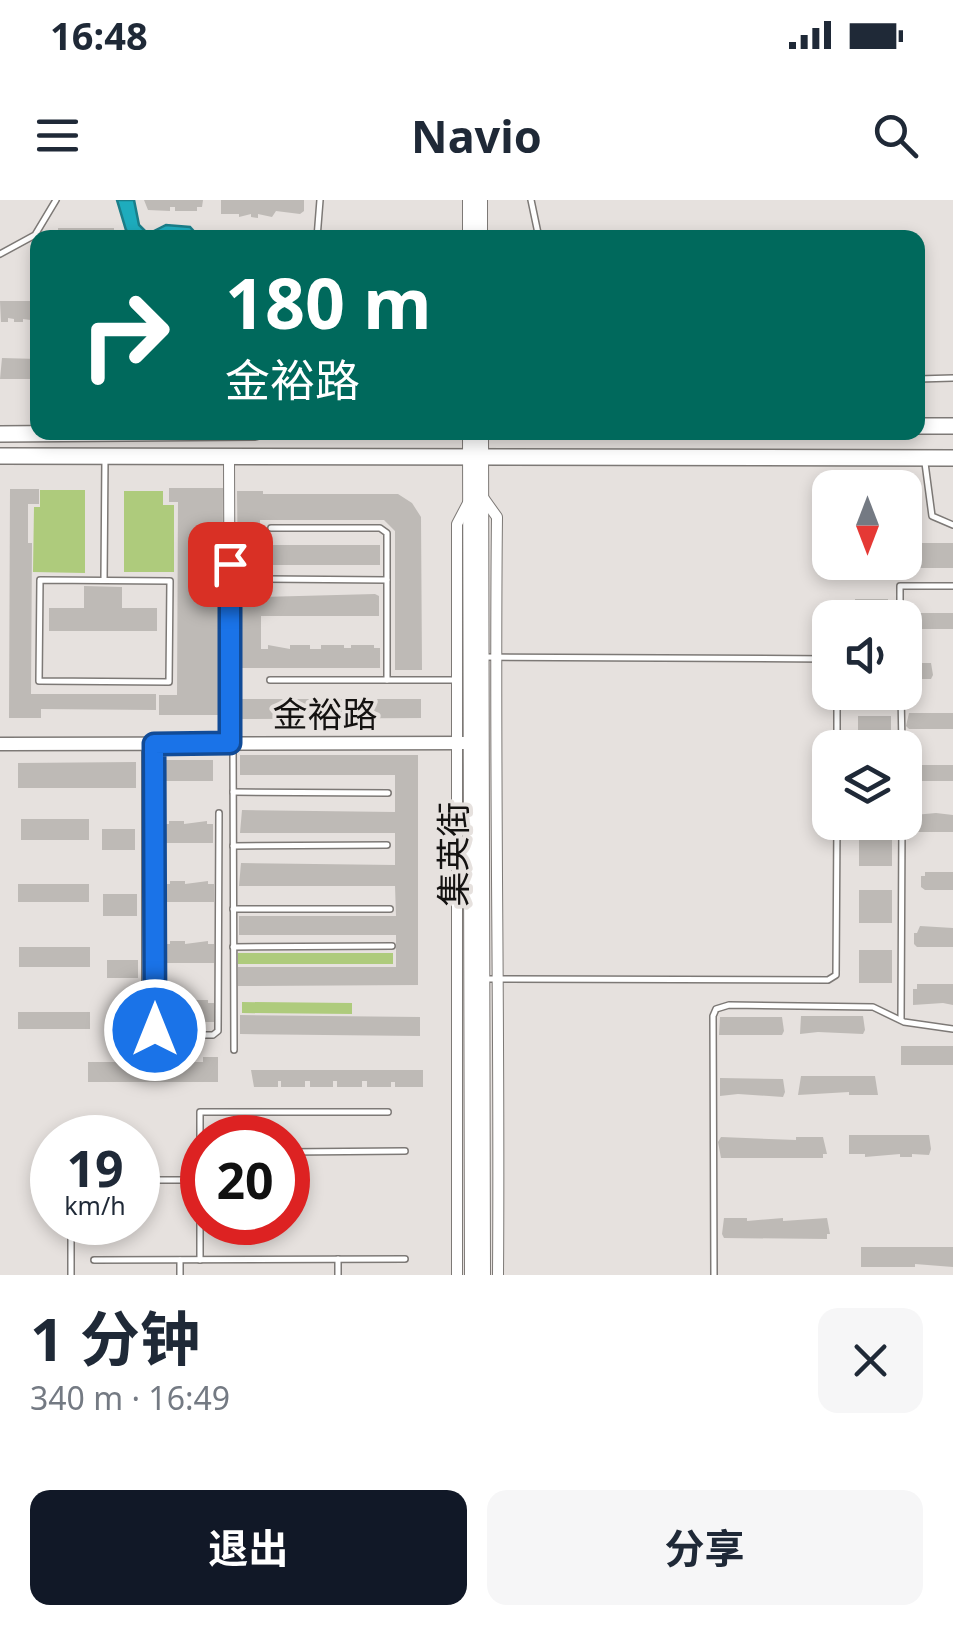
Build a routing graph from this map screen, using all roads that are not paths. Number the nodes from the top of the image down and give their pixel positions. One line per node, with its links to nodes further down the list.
1 (56, 200): 6 (lane)
2 (320, 200): 7 (lane)
3 (470, 200): 8 (main road)
4 (480, 200): 9 (main road)
5 (531, 200): 10 (lane)
6 (40, 230)
7 (318, 230)
8 (470, 230)
9 (480, 230)
10 (537, 230)
11 (30, 240): 12 (lane)
12 (0, 254)
13 (953, 378): 14 (lane)
14 (925, 379)
15 (925, 426): 16 (main road)
16 (953, 426)
17 (0, 434): 18 (main road)
18 (30, 434)
19 (472, 440): 21 (main road, 集英街)
20 (479, 440): 21 (main road, 集英街)
21 (476, 455): 24 (main road); 25 (main road); 27 (main road, 集英街)
22 (0, 456): 23 (main road)
23 (105, 456): 24 (main road); 31 (lane)
24 (229, 456): 40 (street)
25 (925, 458): 26 (main road); 28 (lane)
26 (953, 458)
27 (476, 496): 35 (main road, 集英街); 39 (street); 41 (main road, 集英街)
28 (953, 525)
29 (271, 528): 32 (lane)
30 (266, 579): 32 (lane)
31 (104, 580): 31 (lane)
32 (387, 580): 38 (lane)
33 (953, 586): 34 (lane)
34 (900, 600)
35 (488, 657): 36 (lane); 55 (main road, 集英街); 56 (street)
36 (812, 659)
37 (270, 680): 38 (lane)
38 (387, 680): 39 (lane)
39 (456, 680): 41 (street)
40 (231, 743): 41 (street, 金裕路); 43 (street, 金裕路); 44 (lane)
41 (463, 743): 75 (street); 76 (main road, 集英街)
42 (0, 744): 43 (street, 金裕路)
43 (149, 744): 46 (lane); 59 (lane)
44 (233, 792): 45 (lane); 50 (lane)
45 (388, 793)
46 (220, 813)
47 (836, 840): 56 (lane)
48 (902, 840): 57 (lane)
49 (386, 845): 50 (lane)
50 (233, 846): 51 (lane)
51 (233, 909): 52 (lane); 54 (lane)
52 (390, 909)
53 (392, 946): 54 (lane)
54 (233, 947): 60 (lane)
55 (482, 979): 56 (lane); 77 (main road, 集英街)
56 (499, 979): 78 (street)
57 (901, 1020): 58 (lane); 79 (lane)
58 (953, 1029)
59 (145, 1040)
60 (234, 1050)
61 (388, 1112): 62 (lane)
62 (200, 1115)
63 (404, 1151): 64 (lane)
64 (310, 1152)
65 (71, 1245): 72 (lane)
66 (200, 1245): 71 (lane)
67 (338, 1259): 68 (lane); 71 (lane); 74 (lane)
68 (406, 1259)
69 (94, 1260): 70 (lane)
70 (180, 1260): 71 (lane); 73 (lane)
71 (200, 1260)
72 (71, 1275)
73 (180, 1275)
74 (338, 1275)
75 (457, 1275)
76 (472, 1275)
77 (483, 1275)
78 (498, 1275)
79 (714, 1275)

